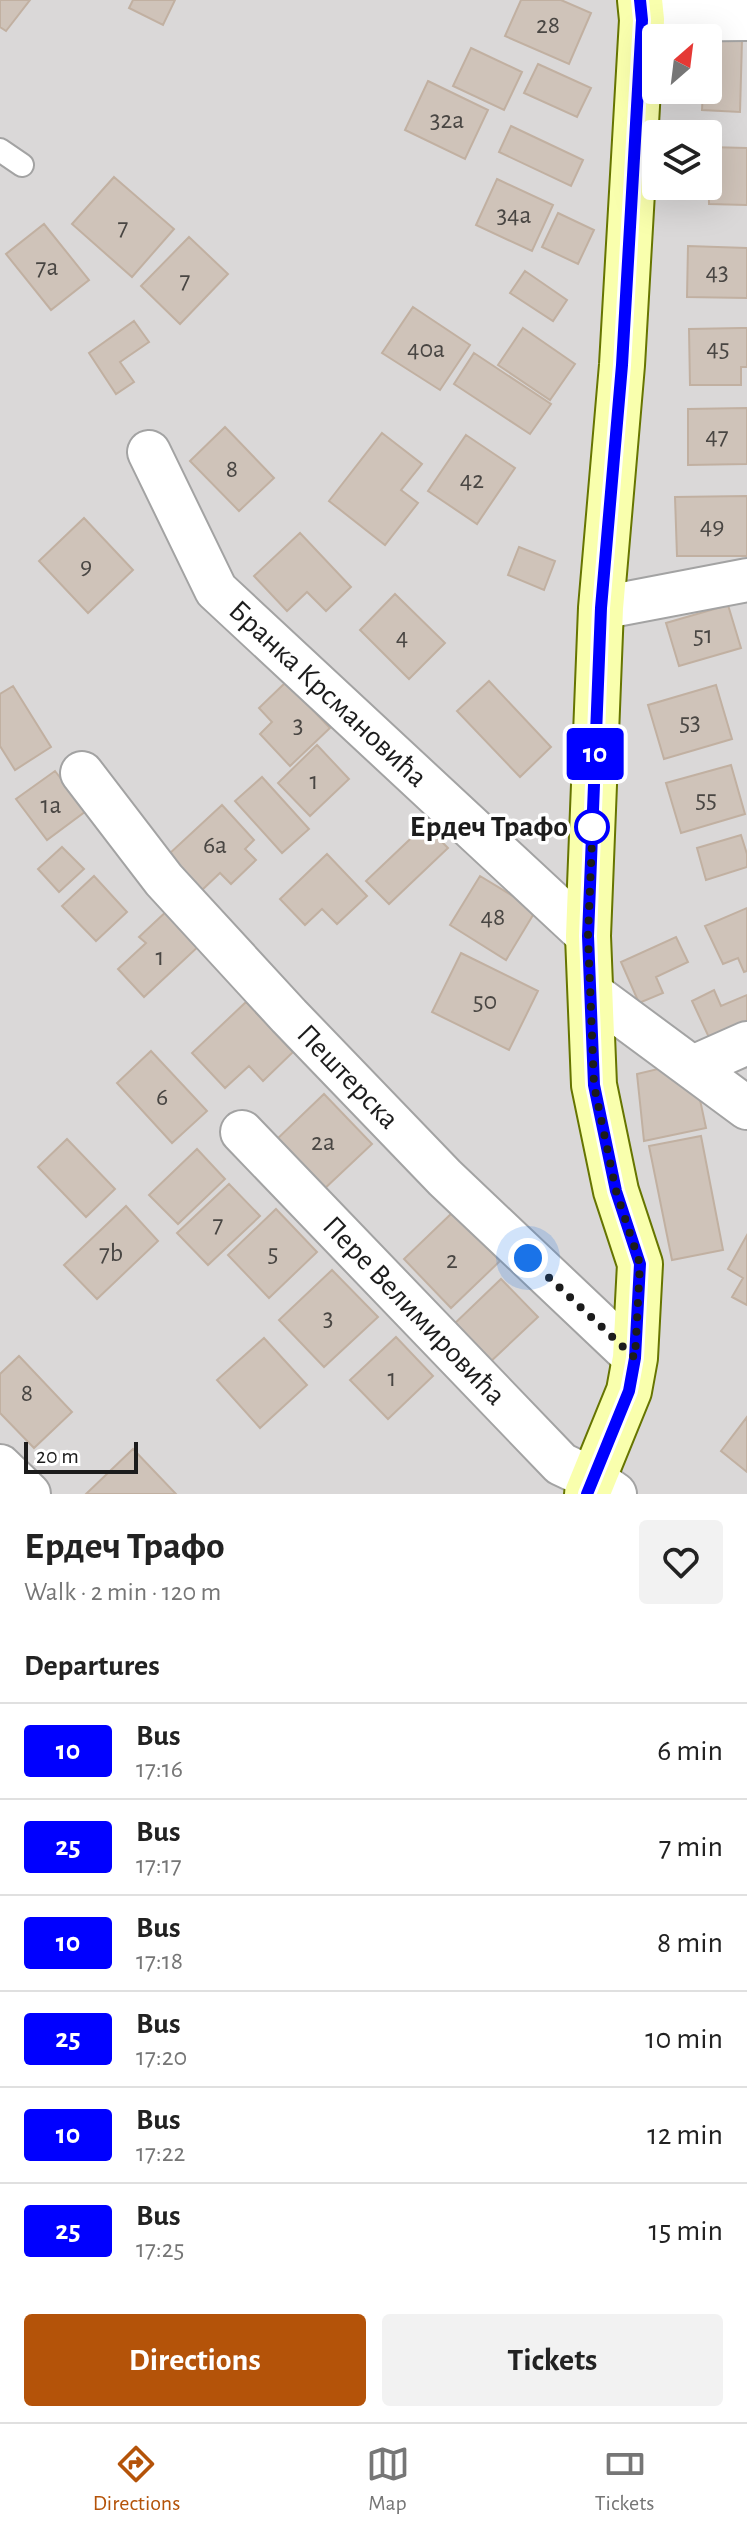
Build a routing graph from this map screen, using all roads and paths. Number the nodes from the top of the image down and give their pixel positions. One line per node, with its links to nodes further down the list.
1 (641, 10): 2 (street); 7 (street)
2 (747, 19)
3 (0, 150): 4 (lane)
4 (22, 165)
5 (149, 452): 9 (street, Бранка Крсмановића)
6 (747, 580): 7 (street)
7 (601, 608): 9 (street)
8 (82, 773): 15 (street, Пештерска)
9 (588, 936): 10 (street)
10 (590, 992): 12 (street); 15 (street)
11 (747, 1043): 12 (street)
12 (693, 1067): 13 (street)
13 (747, 1108)
14 (242, 1132): 17 (street, Пере Велимировића)
15 (635, 1358): 17 (street)
16 (0, 1466): 18 (street)
17 (599, 1489)
18 (29, 1494)

